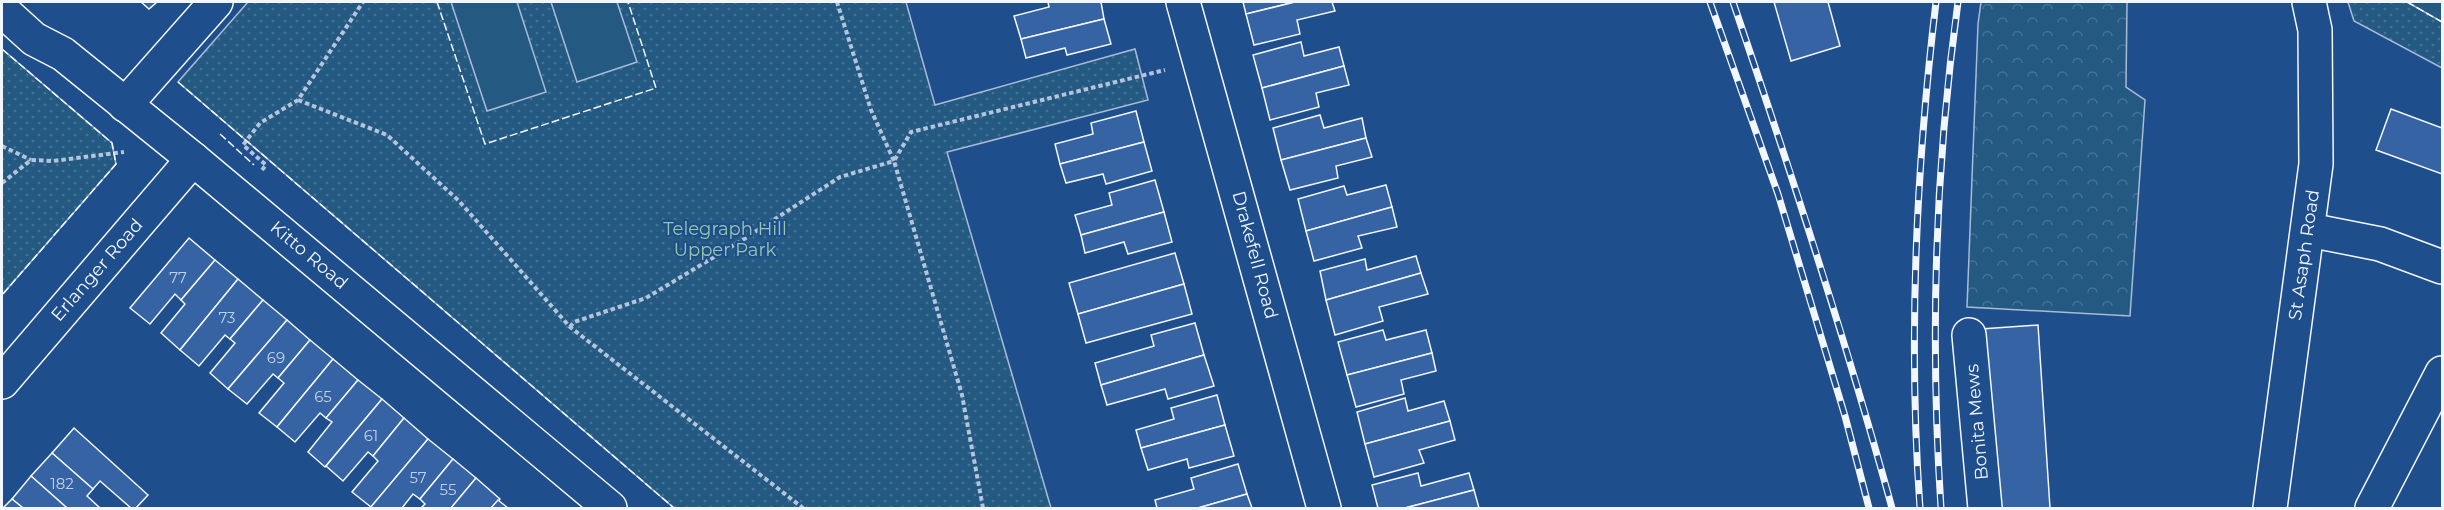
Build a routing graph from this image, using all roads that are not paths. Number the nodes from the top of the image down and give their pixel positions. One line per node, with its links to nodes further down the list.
1 (216, 2): 5 (street)
2 (1183, 2): 13 (street, Drakefell Road)
3 (2309, 2): 7 (street, St Asaph Road)
4 (2, 10): 5 (street, Kitto Road)
5 (125, 105): 6 (street, Kitto Road)
6 (193, 159): 11 (street, Erlanger Road); 12 (street, Kitto Road)
7 (2309, 230): 8 (street); 15 (street, St Asaph Road)
8 (2442, 267)
9 (1969, 335): 14 (street, Bonita Mews)
10 (2442, 374): 16 (street)
11 (2, 382)
12 (610, 508)
13 (1324, 508)
14 (1985, 508)
15 (2270, 508)
16 (2372, 508)

